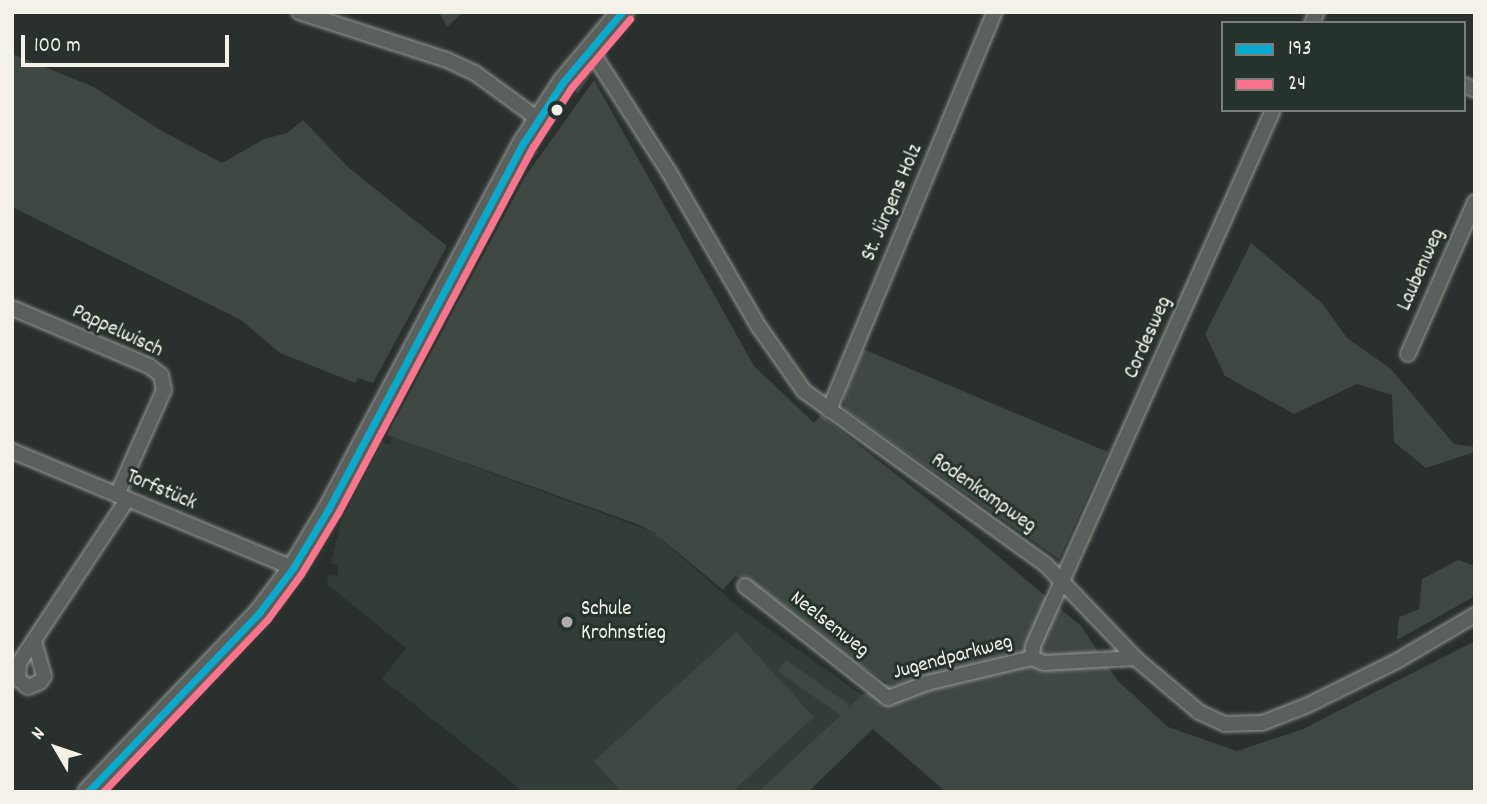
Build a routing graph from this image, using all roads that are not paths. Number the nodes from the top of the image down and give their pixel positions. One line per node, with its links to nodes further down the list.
1 (299, 12): 6 (street)
2 (622, 12): 4 (main road)
3 (995, 12): 10 (street, St. Jürgens Holz)
4 (590, 49): 6 (main road); 10 (street, Rodenkampweg)
5 (1272, 112): 14 (street, Cordesweg)
6 (538, 119): 13 (main road)
7 (1475, 202): 9 (street, Laubenweg)
8 (12, 308): 12 (street, Pappelwisch)
9 (1408, 354)
10 (829, 410): 14 (street, Rodenkampweg)
11 (12, 451): 12 (street, Torfstück)
12 (122, 497): 13 (street, Torfstück); 17 (street)
13 (293, 568): 21 (main road)
14 (1063, 582): 18 (street, Jugendparkweg); 19 (street, Rodenkampweg)
15 (745, 586): 20 (street, Neelsenweg)
16 (1475, 615): 19 (street, Rodenkampweg)
17 (34, 641)
18 (1032, 658): 19 (street); 20 (street, Jugendparkweg)
19 (1135, 658)
20 (888, 698)
21 (88, 792)

